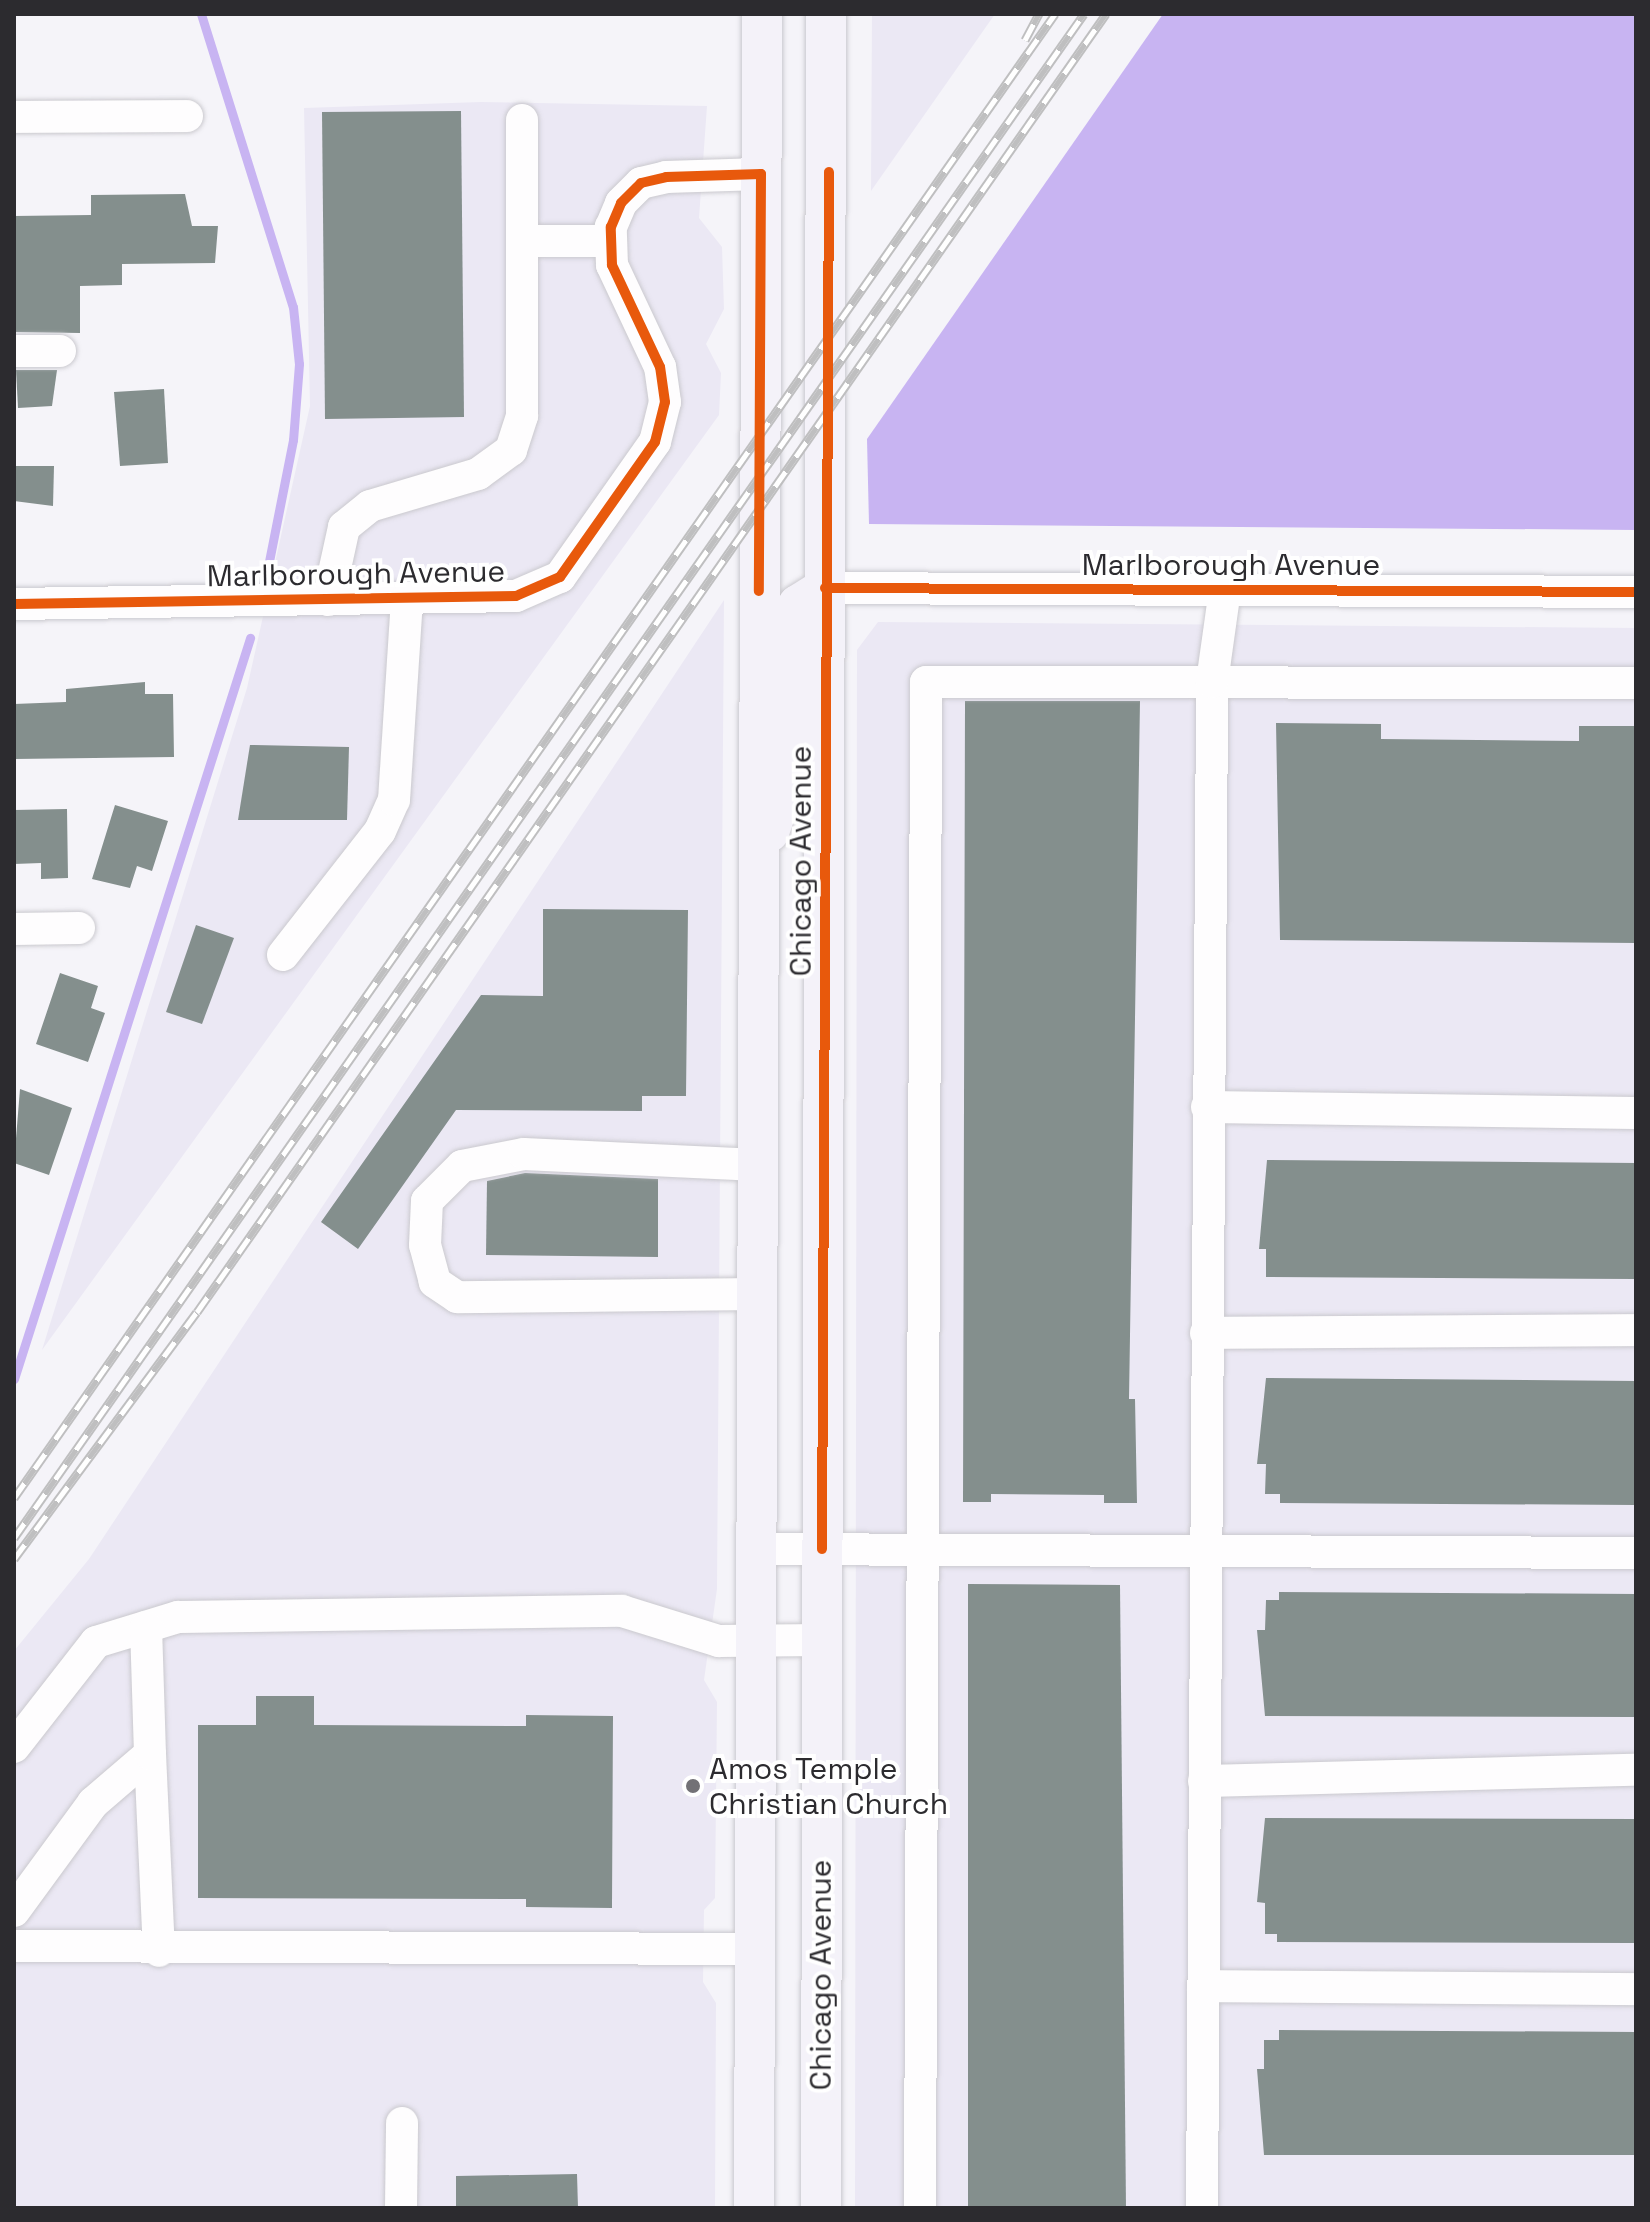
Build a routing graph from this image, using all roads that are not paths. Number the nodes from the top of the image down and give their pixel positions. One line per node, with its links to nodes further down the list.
1 (762, 14): 7 (main road, Chicago Avenue)
2 (826, 14): 6 (main road, Chicago Avenue)
3 (187, 116): 4 (street)
4 (14, 117)
5 (522, 120): 8 (street)
6 (829, 172): 7 (main road); 12 (main road, Chicago Avenue)
7 (761, 174): 9 (street, Marlborough Avenue); 20 (main road, Chicago Avenue)
8 (522, 241): 9 (street); 16 (street)
9 (611, 241): 15 (street, Marlborough Avenue)
10 (14, 351): 11 (street)
11 (60, 351)
12 (825, 588): 13 (street, Marlborough Avenue); 20 (main road); 31 (main road, Chicago Avenue)
13 (1225, 589): 14 (street, Marlborough Avenue); 18 (street)
14 (1636, 592)
15 (407, 599): 16 (street, Marlborough Avenue); 23 (street)
16 (328, 600): 17 (street, Marlborough Avenue)
17 (14, 604)
18 (1212, 682): 19 (street); 24 (street); 32 (street)
19 (1636, 683)
20 (759, 862): 26 (main road, Chicago Avenue)
21 (79, 928): 22 (street)
22 (14, 929)
23 (283, 955)
24 (1207, 1107): 25 (street); 29 (street)
25 (1636, 1113)
26 (758, 1165): 27 (main road, Chicago Avenue); 27 (street)
27 (757, 1294): 30 (main road, Chicago Avenue)
28 (1636, 1330): 29 (street)
29 (1206, 1333): 33 (street)
30 (757, 1549): 31 (street); 37 (main road, Chicago Avenue)
31 (822, 1549): 32 (street); 36 (main road, Chicago Avenue)
32 (919, 1550): 33 (street); 52 (street)
33 (1205, 1551): 34 (street); 41 (street)
34 (1636, 1553)
35 (146, 1627): 37 (street); 38 (street); 39 (street)
36 (822, 1640): 37 (street); 51 (main road, Chicago Avenue)
37 (756, 1641): 44 (main road, Chicago Avenue)
38 (14, 1747)
39 (150, 1754): 42 (street); 45 (street)
40 (1636, 1770): 41 (street)
41 (1204, 1781): 46 (street)
42 (14, 1911)
43 (14, 1946): 45 (street)
44 (756, 1949): 45 (street); 50 (main road, Chicago Avenue)
45 (159, 1951)
46 (1203, 1986): 47 (street); 53 (street)
47 (1636, 1989)
48 (402, 2123): 49 (street)
49 (401, 2208)
50 (754, 2208)
51 (821, 2208)
52 (920, 2208)
53 (1202, 2208)

